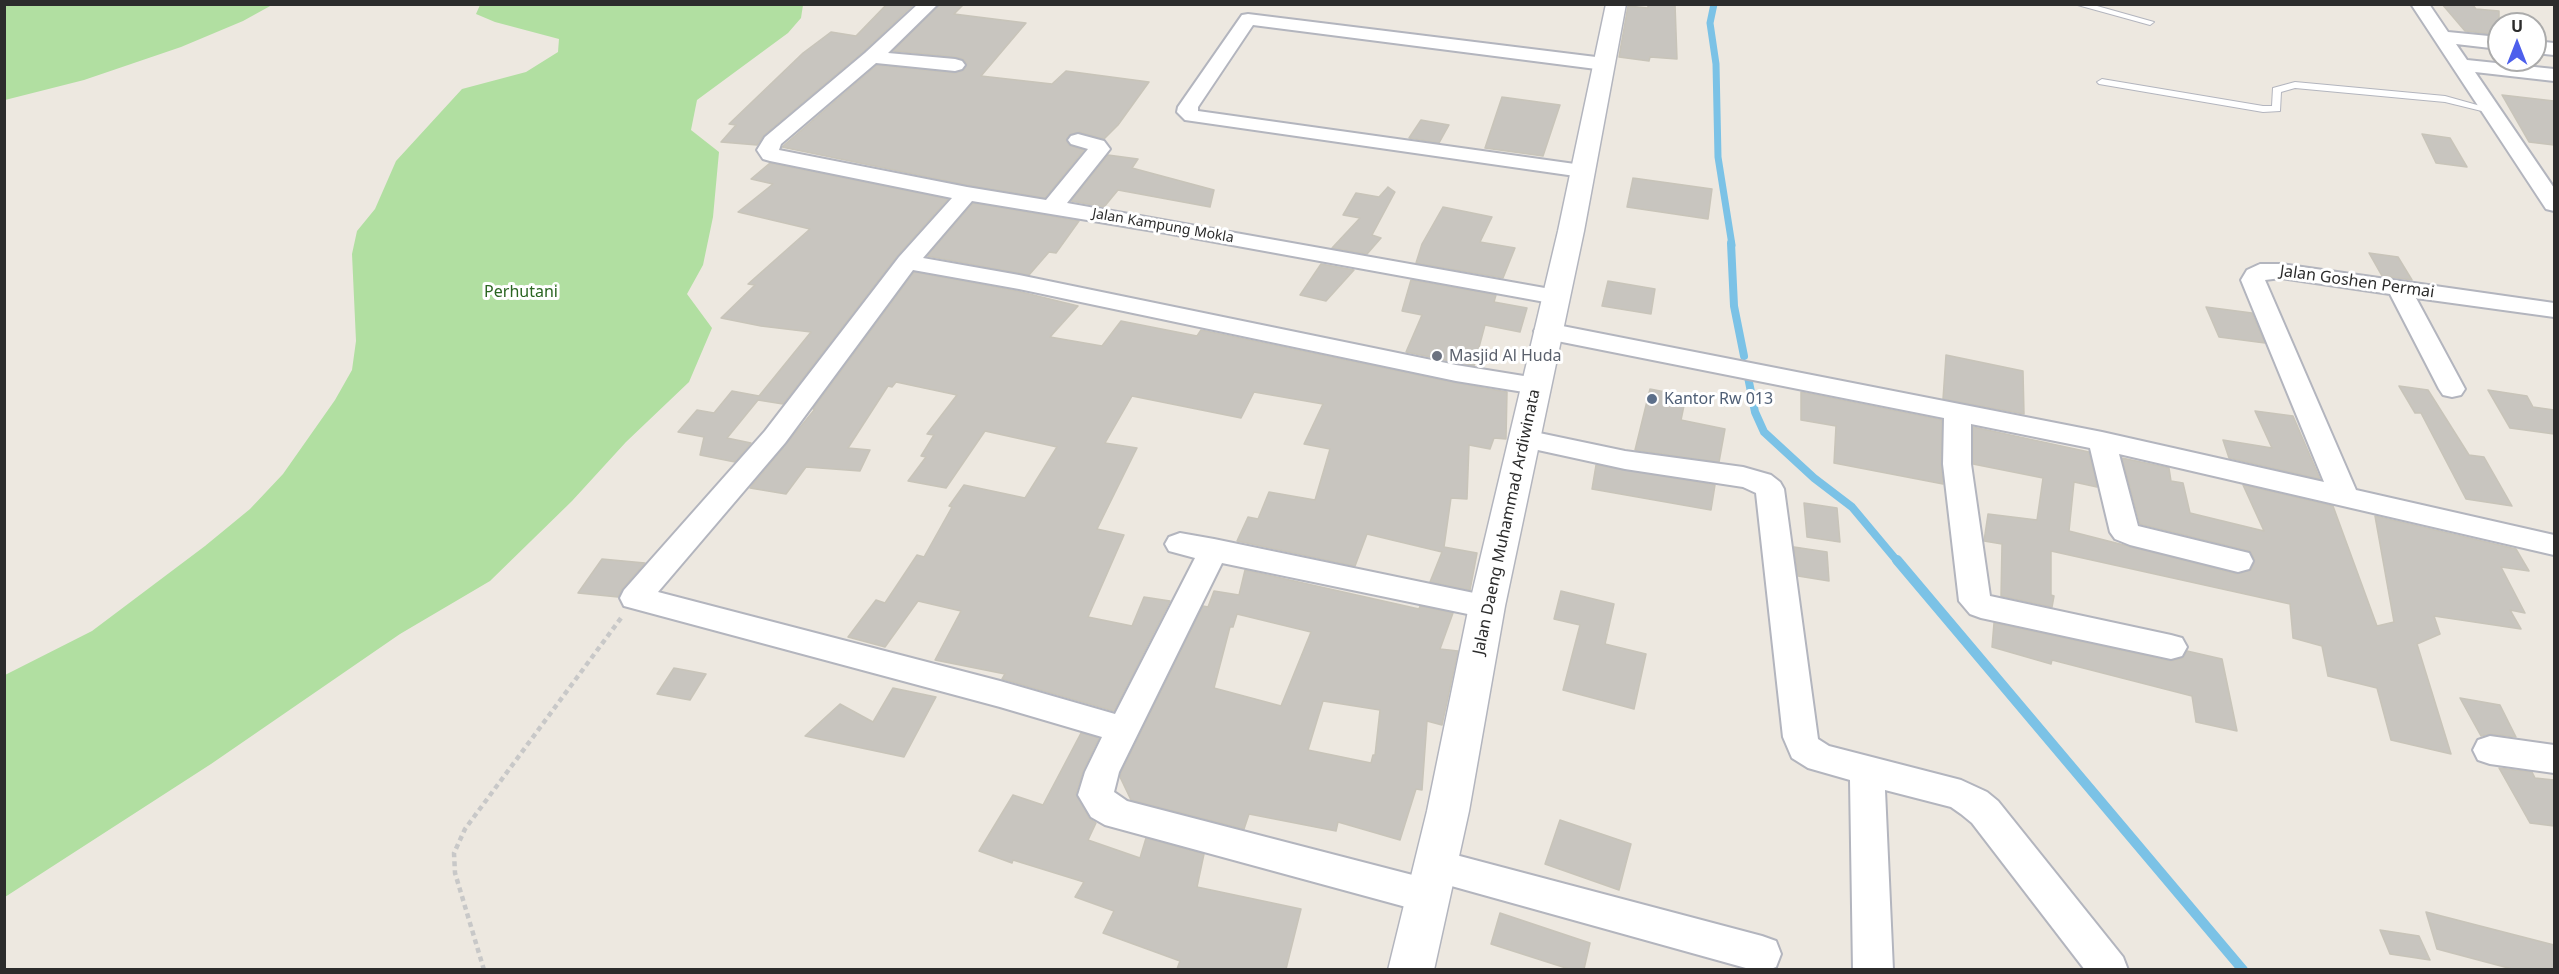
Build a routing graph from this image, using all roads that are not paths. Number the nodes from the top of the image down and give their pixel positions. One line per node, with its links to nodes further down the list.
1 (929, 4): 8 (street)
2 (1616, 4): 9 (main road, Jalan Daeng Muhammad Ardiwinata)
3 (2078, 4): 5 (lane)
4 (2420, 4): 6 (street)
5 (2150, 22)
6 (2442, 37): 7 (street); 11 (street)
7 (2487, 42)
8 (872, 57): 10 (street); 18 (street, Jalan Kampung Mokla)
9 (1604, 64): 17 (main road, Jalan Daeng Muhammad Ardiwinata); 17 (street)
10 (956, 65)
11 (2462, 65): 12 (street); 15 (street)
12 (2548, 74): 14 (street)
13 (2102, 82): 15 (lane)
14 (2554, 95)
15 (2490, 110): 19 (street)
16 (1078, 140): 20 (street)
17 (1582, 171): 23 (main road, Jalan Daeng Muhammad Ardiwinata)
18 (967, 194): 20 (street, Jalan Kampung Mokla); 21 (street)
19 (2554, 204)
20 (1052, 207): 23 (street, Jalan Kampung Mokla)
21 (907, 262): 26 (street); 38 (street)
22 (2399, 288): 24 (street, Jalan Goshen Permai); 27 (street); 31 (street, Jalan Goshen Permai)
23 (1556, 297): 25 (main road, Jalan Daeng Muhammad Ardiwinata)
24 (2554, 310)
25 (1547, 331): 26 (main road, Jalan Daeng Muhammad Ardiwinata); 28 (street)
26 (1536, 386): 29 (main road, Jalan Daeng Muhammad Ardiwinata)
27 (2452, 389)
28 (1958, 412): 30 (street); 37 (street)
29 (1525, 439): 36 (main road, Jalan Daeng Muhammad Ardiwinata); 41 (street)
30 (2102, 441): 31 (street); 35 (street)
31 (2344, 495): 33 (street)
32 (1180, 544): 34 (street)
33 (2554, 545)
34 (1214, 550): 36 (street); 38 (street)
35 (2238, 561)
36 (1487, 606): 42 (main road, Jalan Daeng Muhammad Ardiwinata)
37 (2171, 646)
38 (1124, 730): 42 (street)
39 (2490, 750): 40 (street)
40 (2554, 759)
41 (1867, 770): 45 (street); 46 (street)
42 (1432, 881): 43 (street); 44 (main road, Jalan Daeng Muhammad Ardiwinata)
43 (1762, 954)
44 (1411, 969)
45 (1873, 969)
46 (2109, 969)

